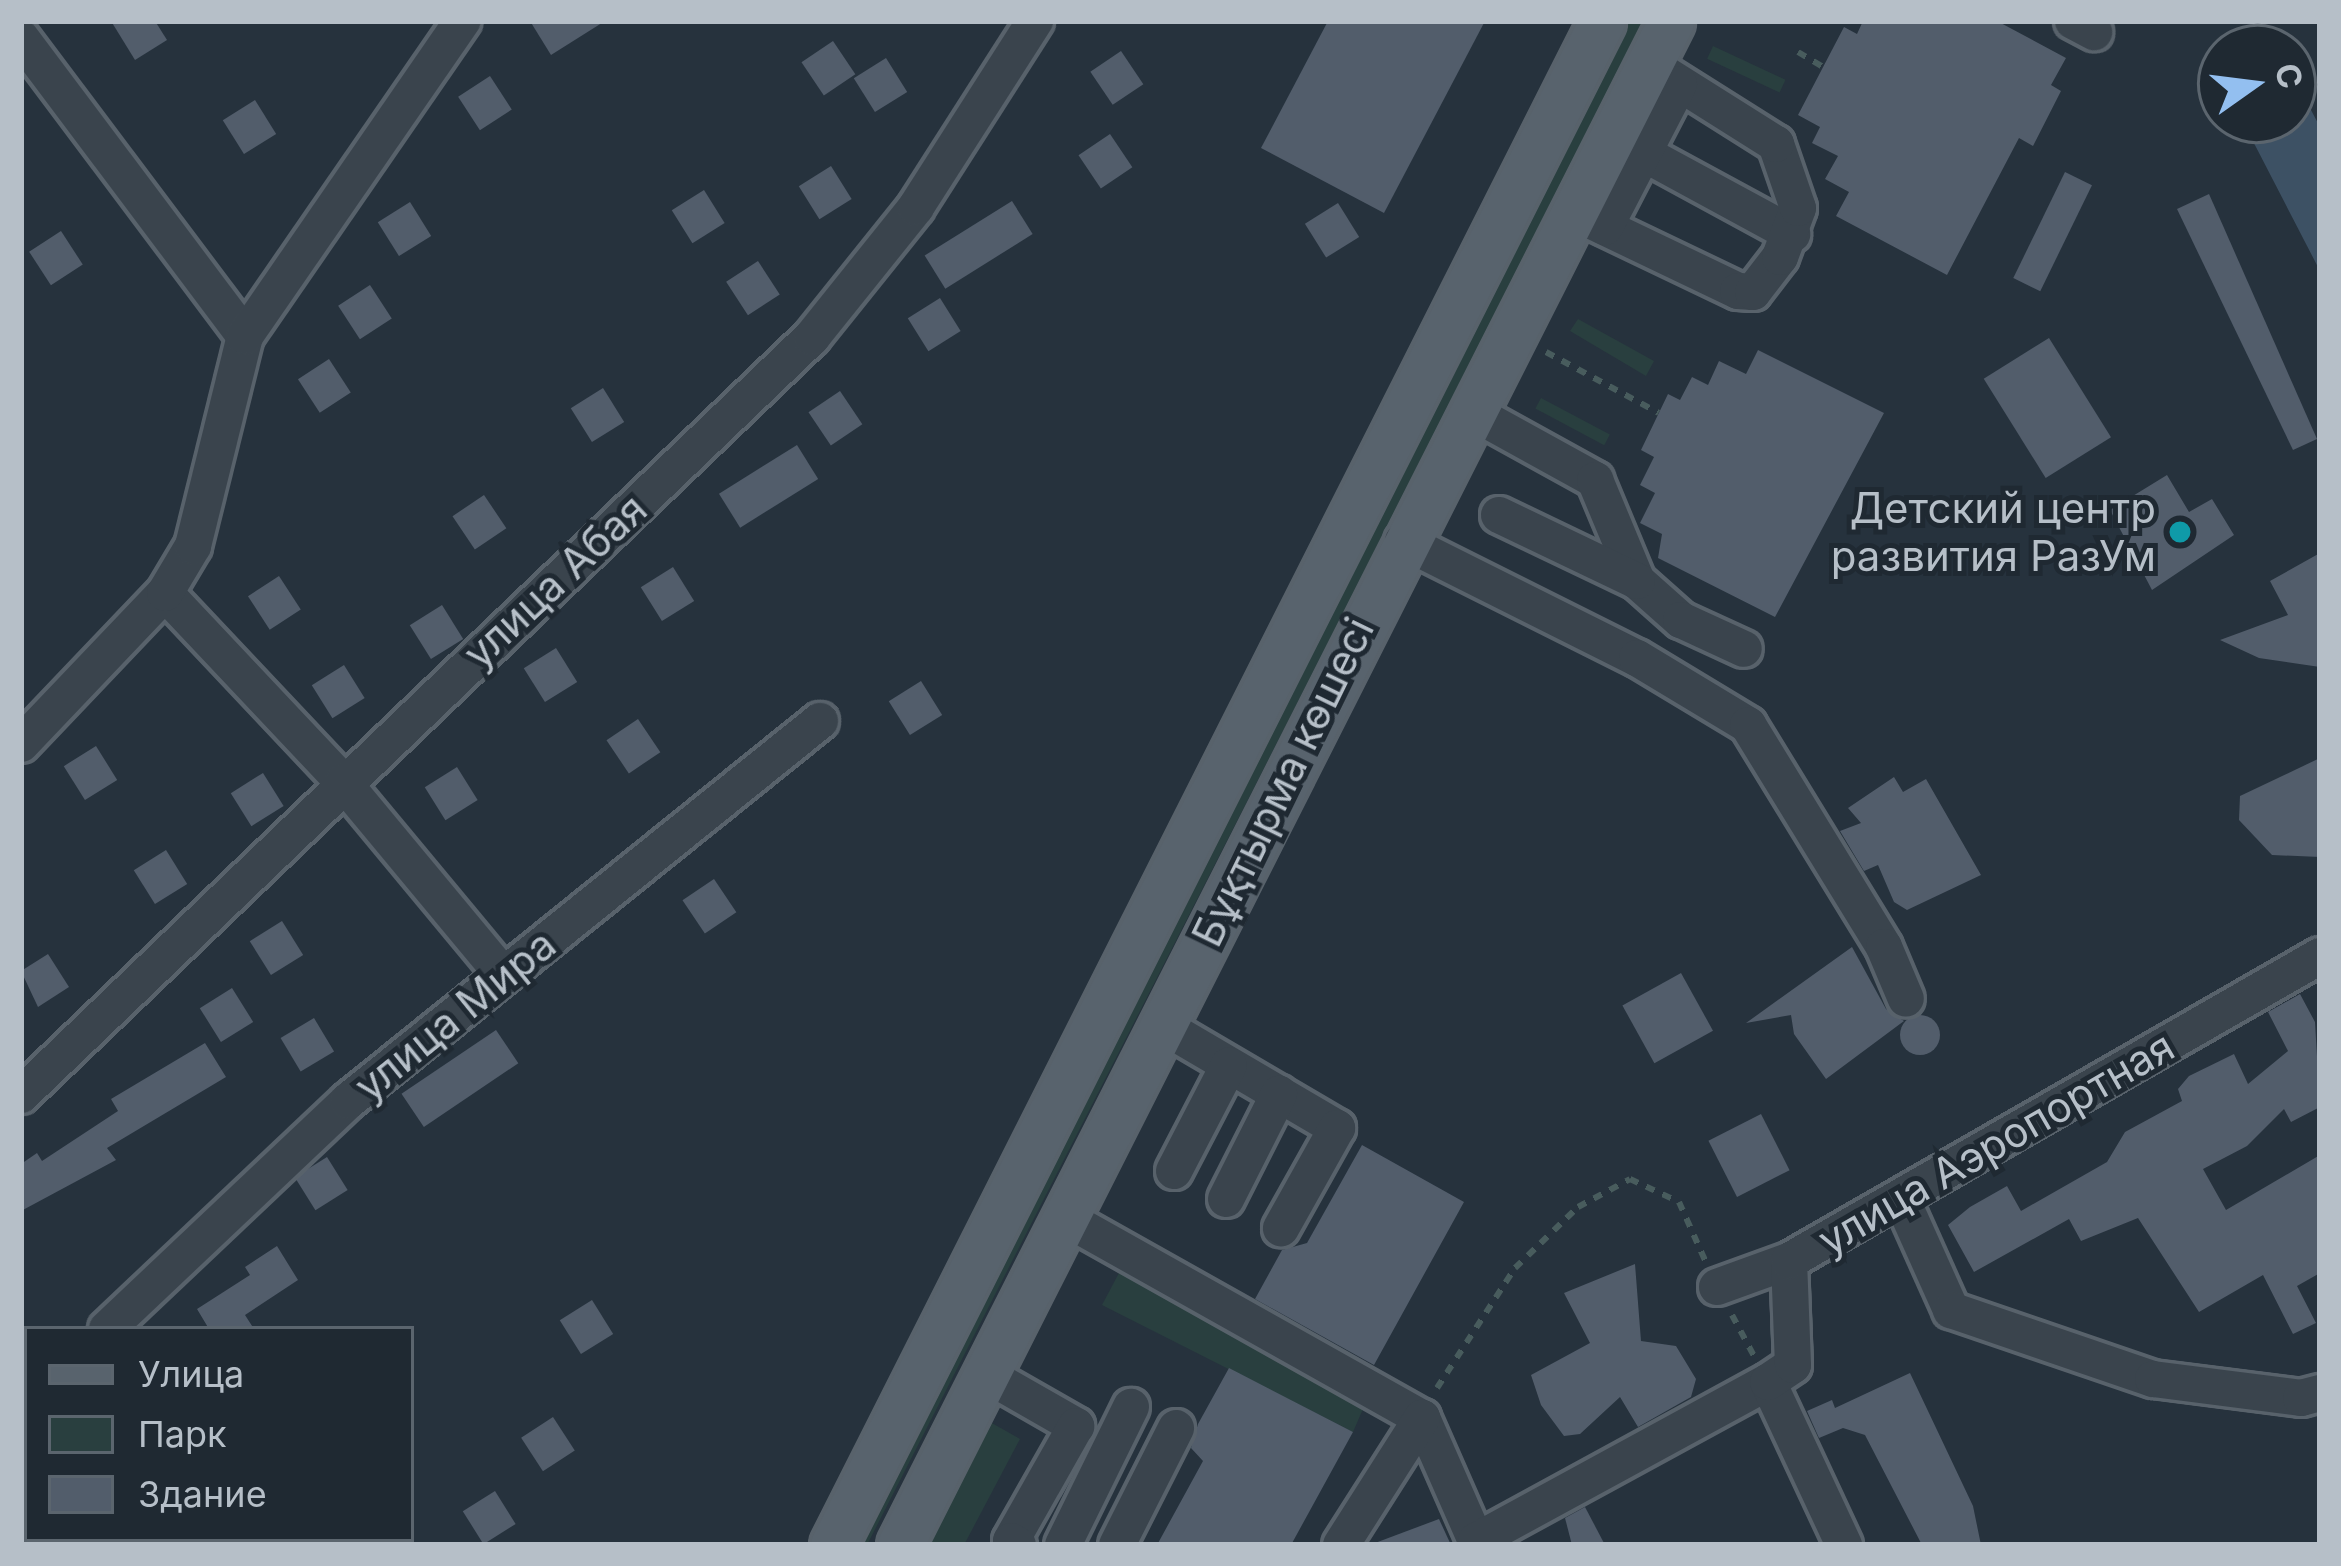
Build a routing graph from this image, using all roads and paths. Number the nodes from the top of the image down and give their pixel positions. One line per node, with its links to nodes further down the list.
1 (462, 21): 12 (street)
2 (1035, 21): 23 (street, улица Абая)
3 (1602, 21): 46 (main road, Бұқтырма көшесі)
4 (1671, 21): 8 (main road, Бұқтырма көшесі)
5 (21, 38): 12 (street)
6 (1798, 52): 7 (path)
7 (1823, 67)
8 (1664, 74): 9 (street); 10 (main road, Бұқтырма көшесі); 11 (street)
9 (1643, 153): 10 (street); 11 (street)
10 (1589, 220): 11 (street); 14 (main road, Бұқтырма көшесі)
11 (1792, 234)
12 (245, 336): 19 (street)
13 (1529, 343): 15 (path)
14 (1472, 412): 17 (main road, Бұқтырма көшесі); 18 (street)
15 (1659, 413)
16 (1499, 514): 18 (street)
17 (1403, 541): 26 (street); 27 (main road, Бұқтырма көшесі)
18 (1637, 581): 20 (street)
19 (165, 593): 22 (street); 23 (street)
20 (1744, 649)
21 (820, 722): 25 (street, улица Мира)
22 (21, 744)
23 (343, 782): 25 (street); 30 (street, улица Абая)
24 (2320, 956): 32 (street, улица Аэропортная)
25 (503, 975): 38 (street, улица Мира)
26 (1906, 999)
27 (1163, 1025): 28 (street); 34 (main road, Бұқтырма көшесі)
28 (1229, 1064): 29 (street); 31 (street)
29 (1279, 1094): 33 (street); 35 (street)
30 (21, 1095)
31 (1174, 1172)
32 (1901, 1198): 36 (street, улица Аэропортная); 41 (street)
33 (1226, 1199)
34 (1067, 1219): 39 (main road, Бұқтырма көшесі); 43 (street)
35 (1280, 1228)
36 (1789, 1261): 37 (street); 40 (street, улица Аэропортная)
37 (1717, 1287): 40 (path); 43 (path)
38 (110, 1326)
39 (987, 1375): 47 (main road, Бұқтырма көшесі); 48 (street)
40 (1768, 1382): 45 (street); 52 (street)
41 (2320, 1394)
42 (1131, 1407): 49 (street)
43 (1421, 1418): 45 (street); 51 (street)
44 (1176, 1428): 50 (street)
45 (1477, 1543)
46 (833, 1545)
47 (900, 1545)
48 (1018, 1545)
49 (1063, 1545)
50 (1117, 1545)
51 (1341, 1545)
52 (1844, 1545)

